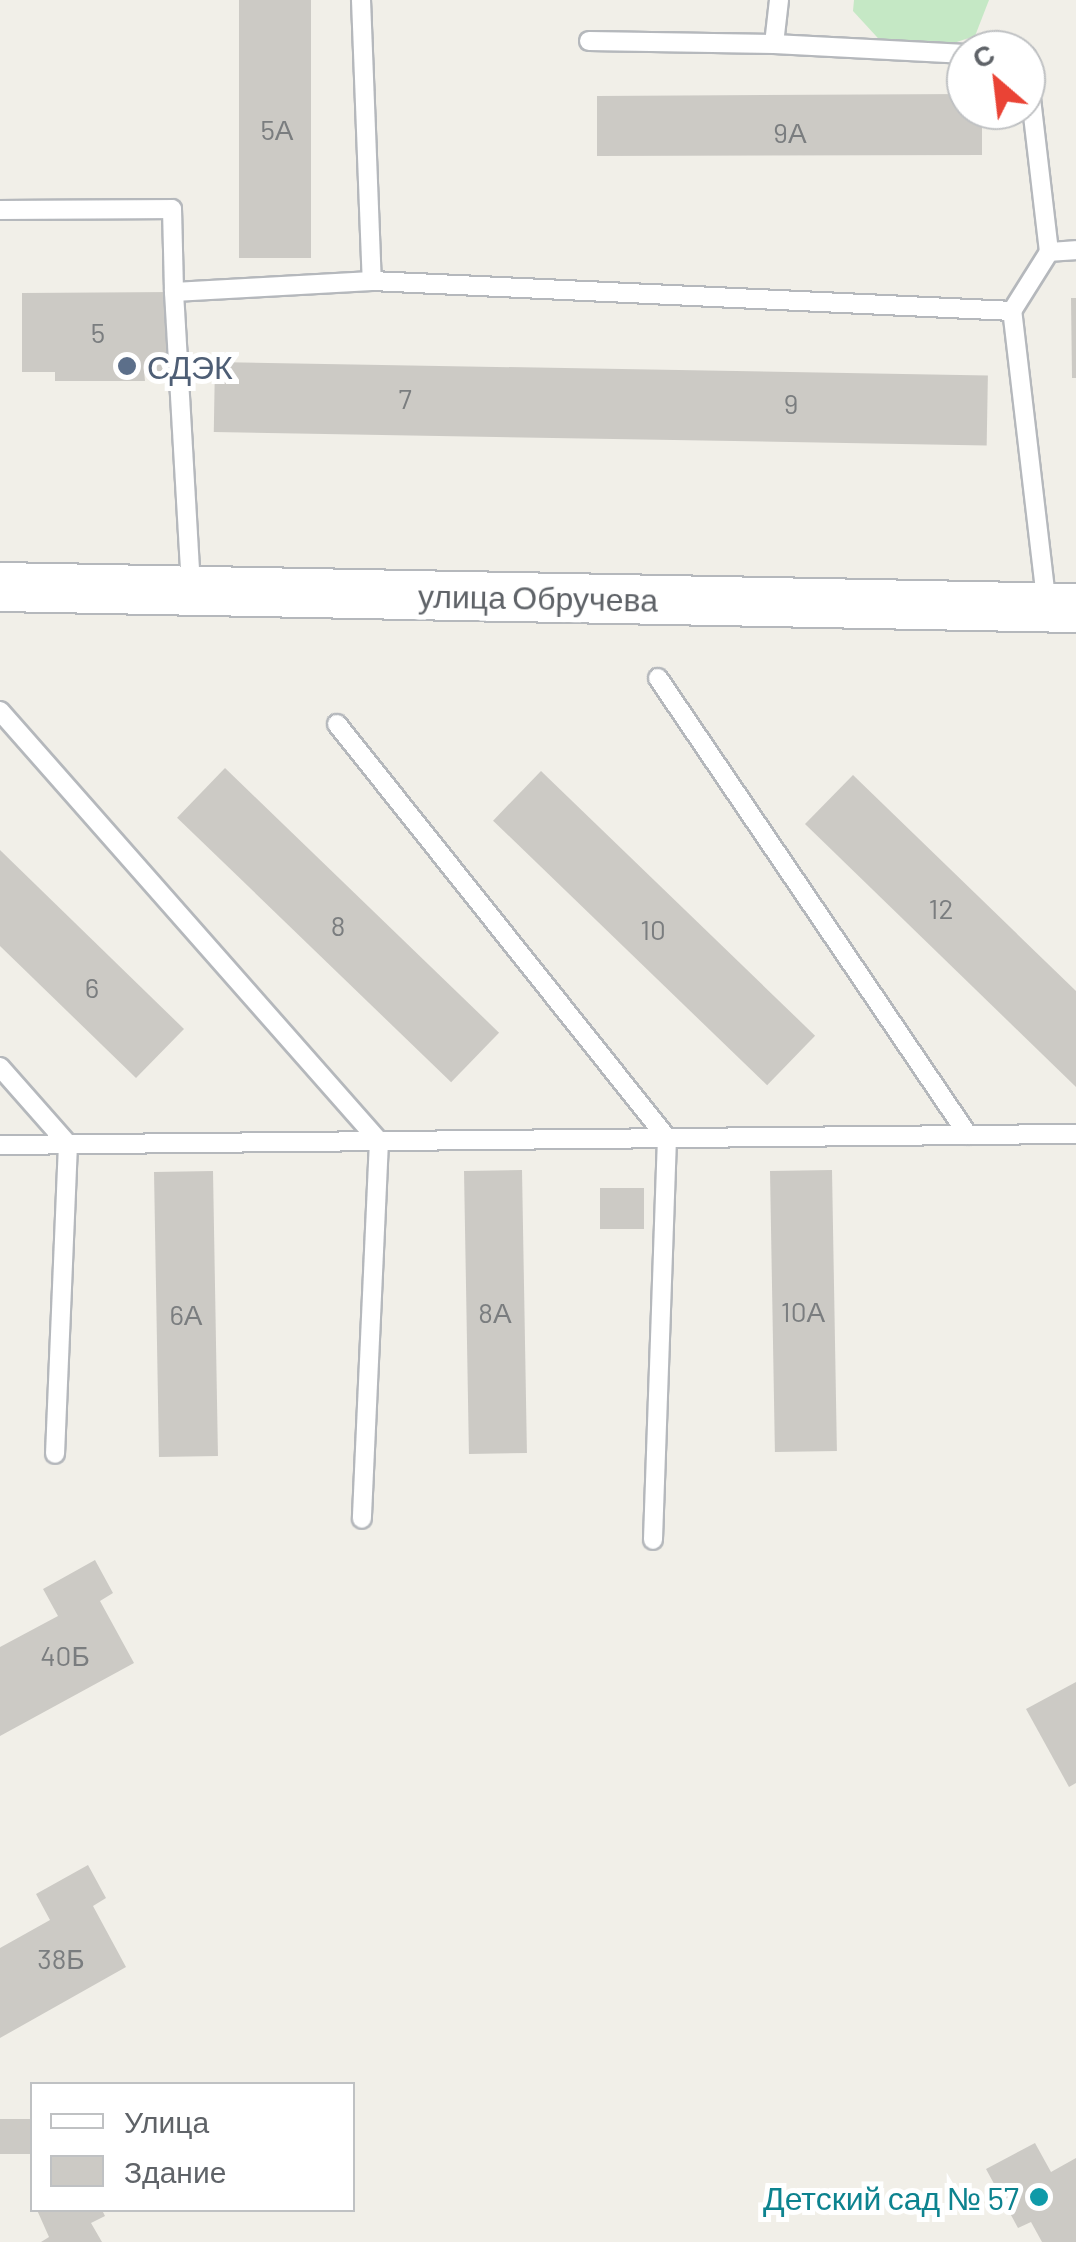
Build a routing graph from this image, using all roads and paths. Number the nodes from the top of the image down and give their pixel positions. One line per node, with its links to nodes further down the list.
1 (362, 0): 10 (lane)
2 (779, 0): 4 (lane)
3 (589, 40): 4 (lane)
4 (774, 44): 5 (lane)
5 (946, 53)
6 (1034, 130): 9 (lane)
7 (0, 210): 11 (lane)
8 (1076, 250): 9 (lane)
9 (1048, 252): 12 (lane)
10 (372, 280): 11 (lane); 12 (lane)
11 (174, 292): 14 (lane)
12 (1012, 311): 15 (lane)
13 (0, 588): 14 (main road, улица Обручева)
14 (191, 590): 15 (main road, улица Обручева)
15 (1062, 608)
16 (658, 678): 21 (lane)
17 (0, 711): 23 (lane)
18 (337, 724): 22 (lane)
19 (0, 1067): 24 (lane)
20 (1076, 1134): 21 (lane)
21 (968, 1135): 22 (lane)
22 (666, 1138): 23 (lane); 28 (lane)
23 (379, 1142): 24 (lane); 27 (lane)
24 (68, 1144): 25 (lane); 26 (lane)
25 (0, 1145)
26 (55, 1454)
27 (362, 1519)
28 (653, 1540)

